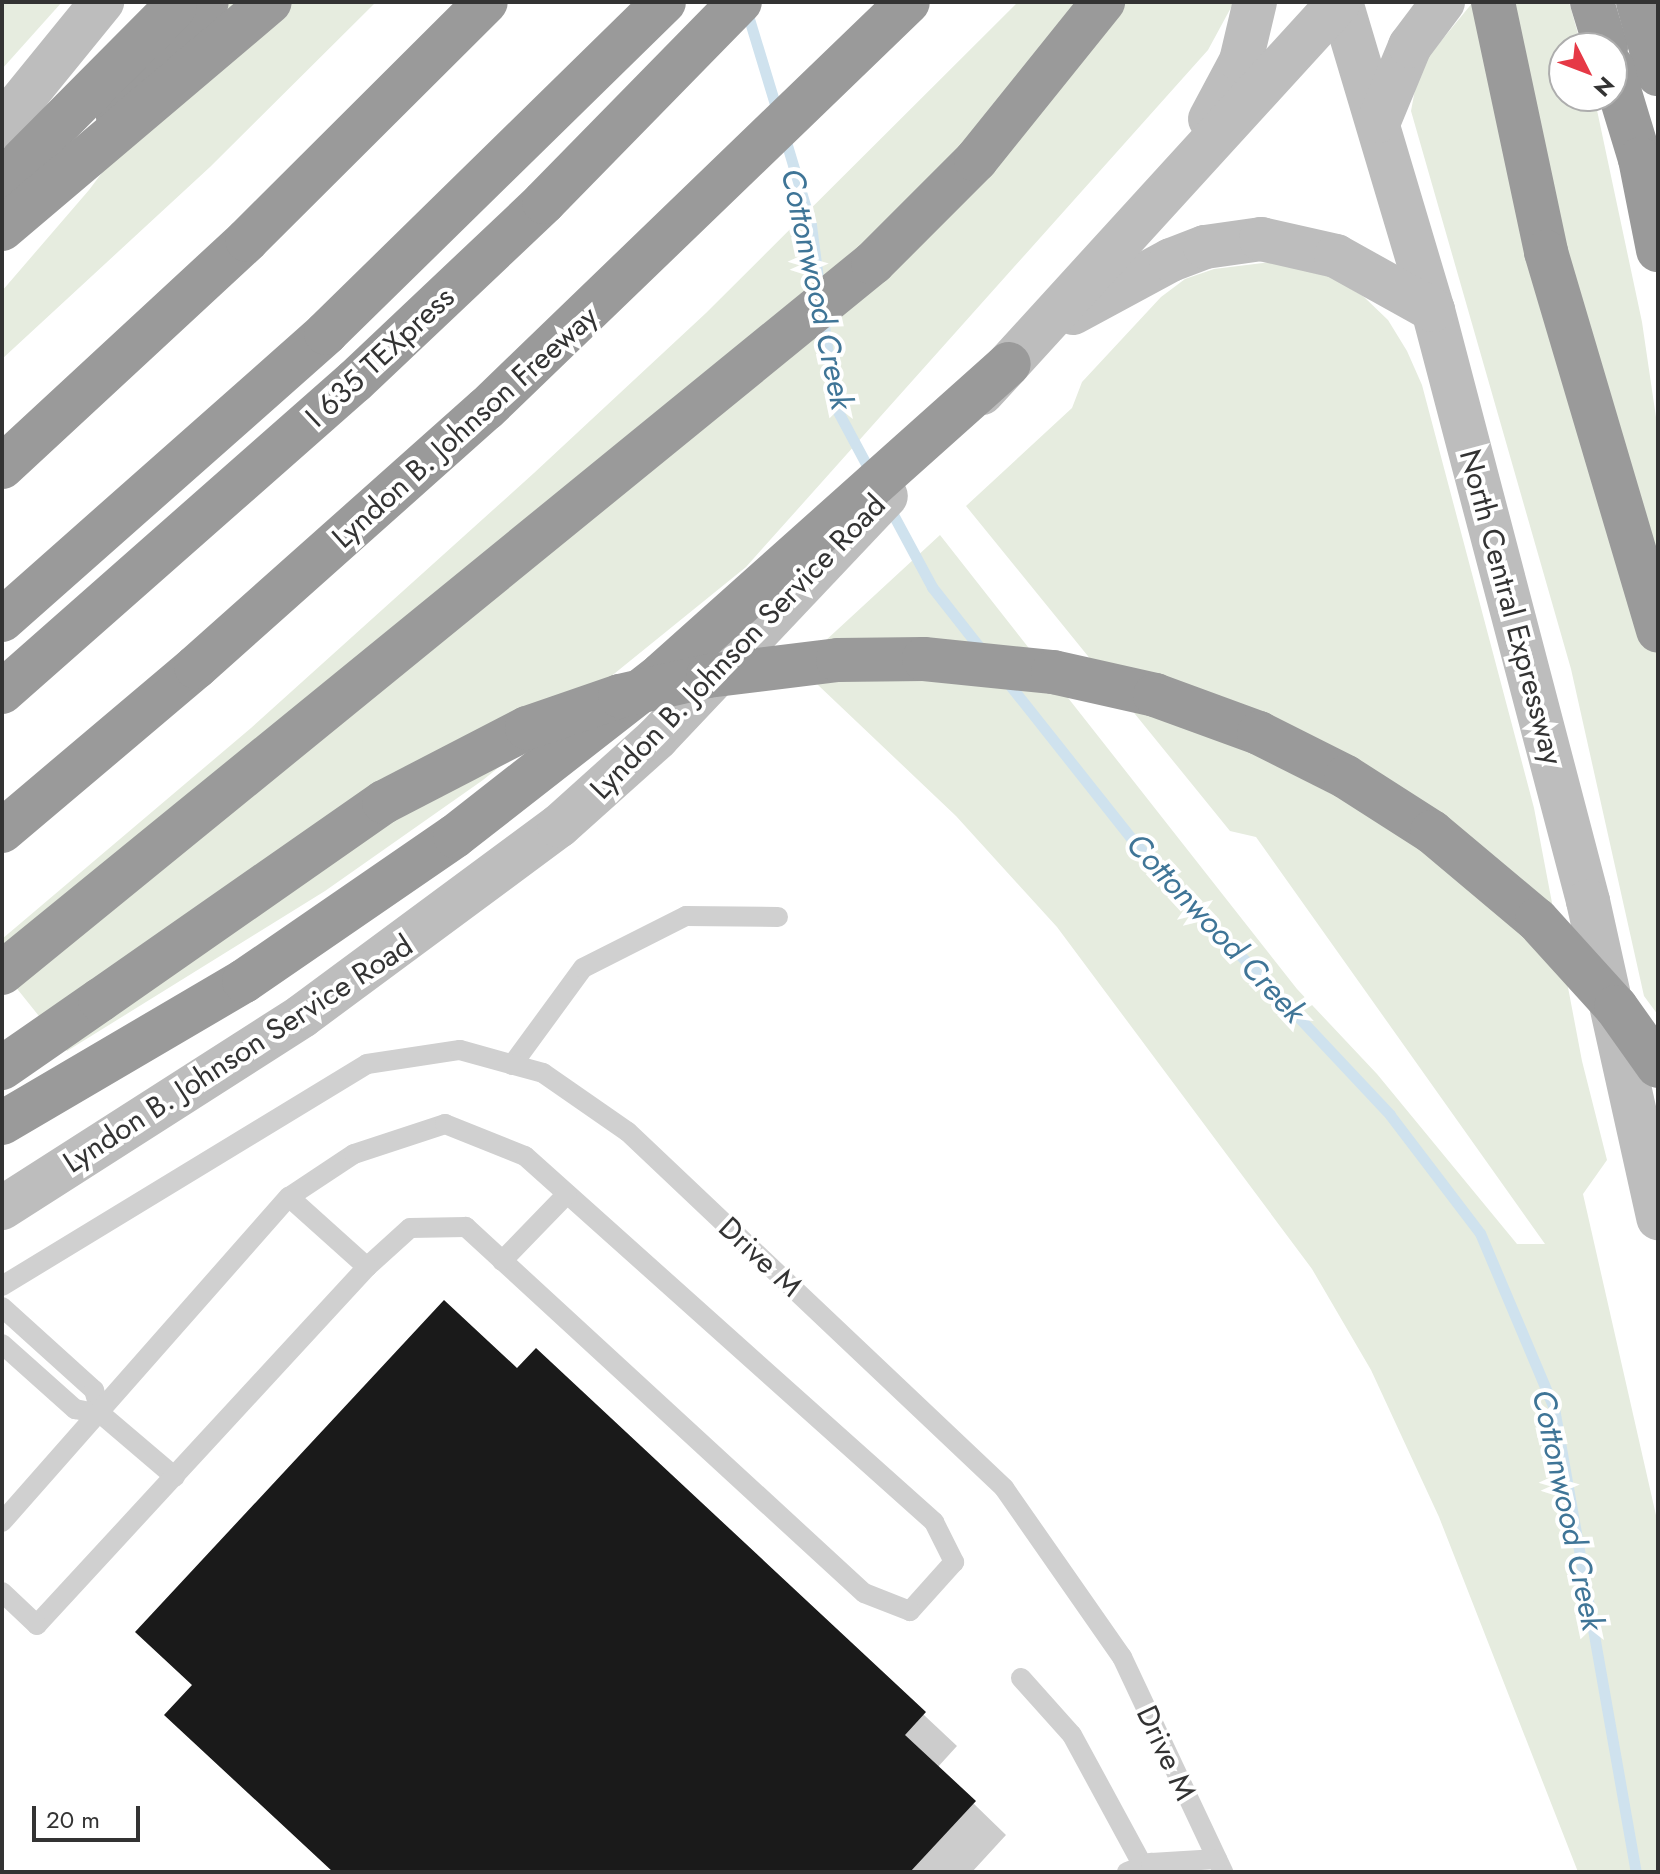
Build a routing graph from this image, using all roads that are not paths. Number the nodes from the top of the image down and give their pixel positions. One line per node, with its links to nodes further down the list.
1 (102, 2): 20 (main road)
2 (179, 2): 21 (highway)
3 (207, 2): 25 (highway)
4 (270, 2): 23 (highway, bridge)
5 (486, 2): 28 (highway)
6 (664, 2): 30 (highway, I 635 TEXpress)
7 (740, 2): 32 (highway, I 635 TEXpress)
8 (908, 2): 33 (highway, Lyndon B. Johnson Freeway)
9 (1103, 2): 35 (highway)
10 (1255, 2): 22 (main road)
11 (1340, 2): 19 (main road, North Central Expressway); 22 (main road)
12 (1443, 2): 19 (main road)
13 (1493, 2): 31 (highway)
14 (1592, 2): 16 (highway)
15 (1638, 2): 17 (highway)
16 (1601, 32)
17 (1658, 74)
18 (1626, 112): 24 (highway)
19 (1379, 121): 26 (main road, North Central Expressway)
20 (2, 125)
21 (2, 181)
22 (1156, 202): 27 (main road)
23 (2, 229)
24 (1658, 250)
25 (2, 255)
26 (1433, 310): 27 (main road); 43 (main road, North Central Expressway)
27 (1009, 364): 29 (highway)
28 (2, 467)
29 (755, 614): 39 (highway); 42 (main road, Lyndon B. Johnson Service Road)
30 (2, 620)
31 (1658, 631)
32 (2, 692)
33 (2, 831)
34 (778, 917): 36 (lane)
35 (2, 973)
36 (512, 1065): 46 (lane, Drive M); 54 (lane, Drive M)
37 (1658, 1066): 38 (highway, bridge)
38 (2, 1068)
39 (2, 1123)
40 (567, 1194): 41 (lane); 44 (lane); 44 (lane)
41 (289, 1197): 45 (lane); 49 (lane)
42 (2, 1208)
43 (1658, 1218)
44 (502, 1261): 45 (lane)
45 (367, 1267): 50 (lane)
46 (2, 1286)
47 (2, 1307): 49 (lane)
48 (2, 1344): 49 (lane)
49 (101, 1414): 50 (lane); 51 (lane)
50 (175, 1477): 52 (lane)
51 (2, 1522)
52 (2, 1592)
53 (1021, 1678): 55 (lane)
54 (1220, 1866): 55 (lane)
55 (1135, 1869)

